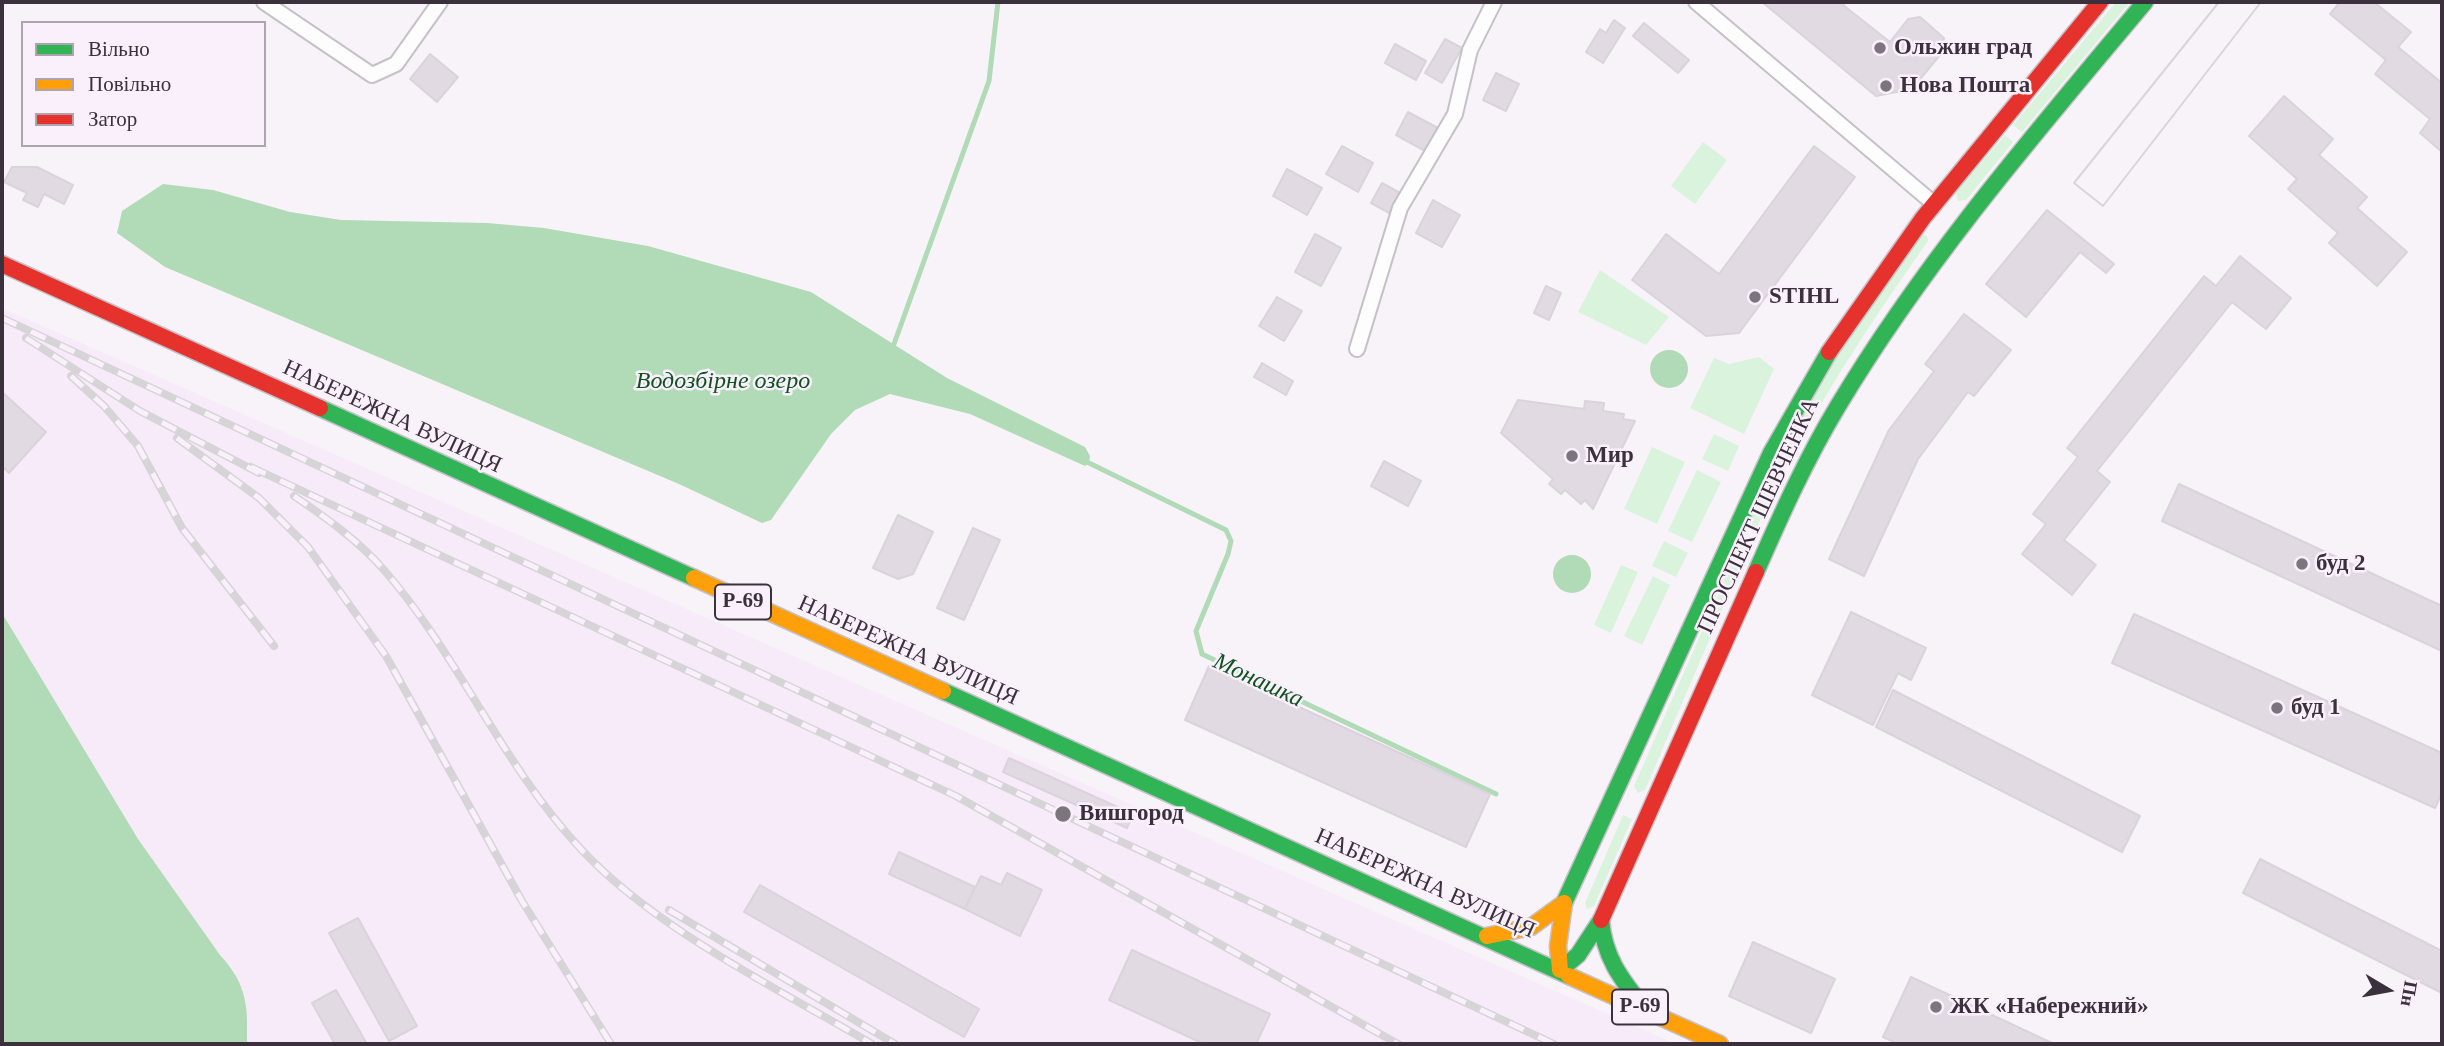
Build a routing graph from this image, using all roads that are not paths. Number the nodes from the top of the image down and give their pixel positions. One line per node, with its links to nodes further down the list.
1 (264, 2): 2 (street)
2 (440, 2)
3 (1494, 2): 10 (street)
4 (1696, 2): 7 (street)
5 (2100, 2): 7 (main road, ПРОСПЕКТ ШЕВЧЕНКА)
6 (2145, 2): 8 (main road, ПРОСПЕКТ ШЕВЧЕНКА)
7 (1933, 203): 8 (main road); 11 (main road, ПРОСПЕКТ ШЕВЧЕНКА)
8 (1961, 224): 11 (main road, ПРОСПЕКТ ШЕВЧЕНКА)
9 (2, 264): 14 (main road, НАБЕРЕЖНА ВУЛИЦЯ / Р-69)
10 (1357, 349)
11 (1632, 802): 12 (main road, ПРОСПЕКТ ШЕВЧЕНКА); 13 (main road, ПРОСПЕКТ ШЕВЧЕНКА)
12 (1564, 903): 14 (main road); 15 (main road)
13 (1601, 919): 15 (main road, ПРОСПЕКТ ШЕВЧЕНКА); 16 (main road)
14 (1487, 936): 15 (main road, НАБЕРЕЖНА ВУЛИЦЯ / Р-69)
15 (1560, 970): 16 (main road, НАБЕРЕЖНА ВУЛИЦЯ / Р-69)
16 (1646, 1010): 17 (main road, НАБЕРЕЖНА ВУЛИЦЯ / Р-69)
17 (1720, 1044)

